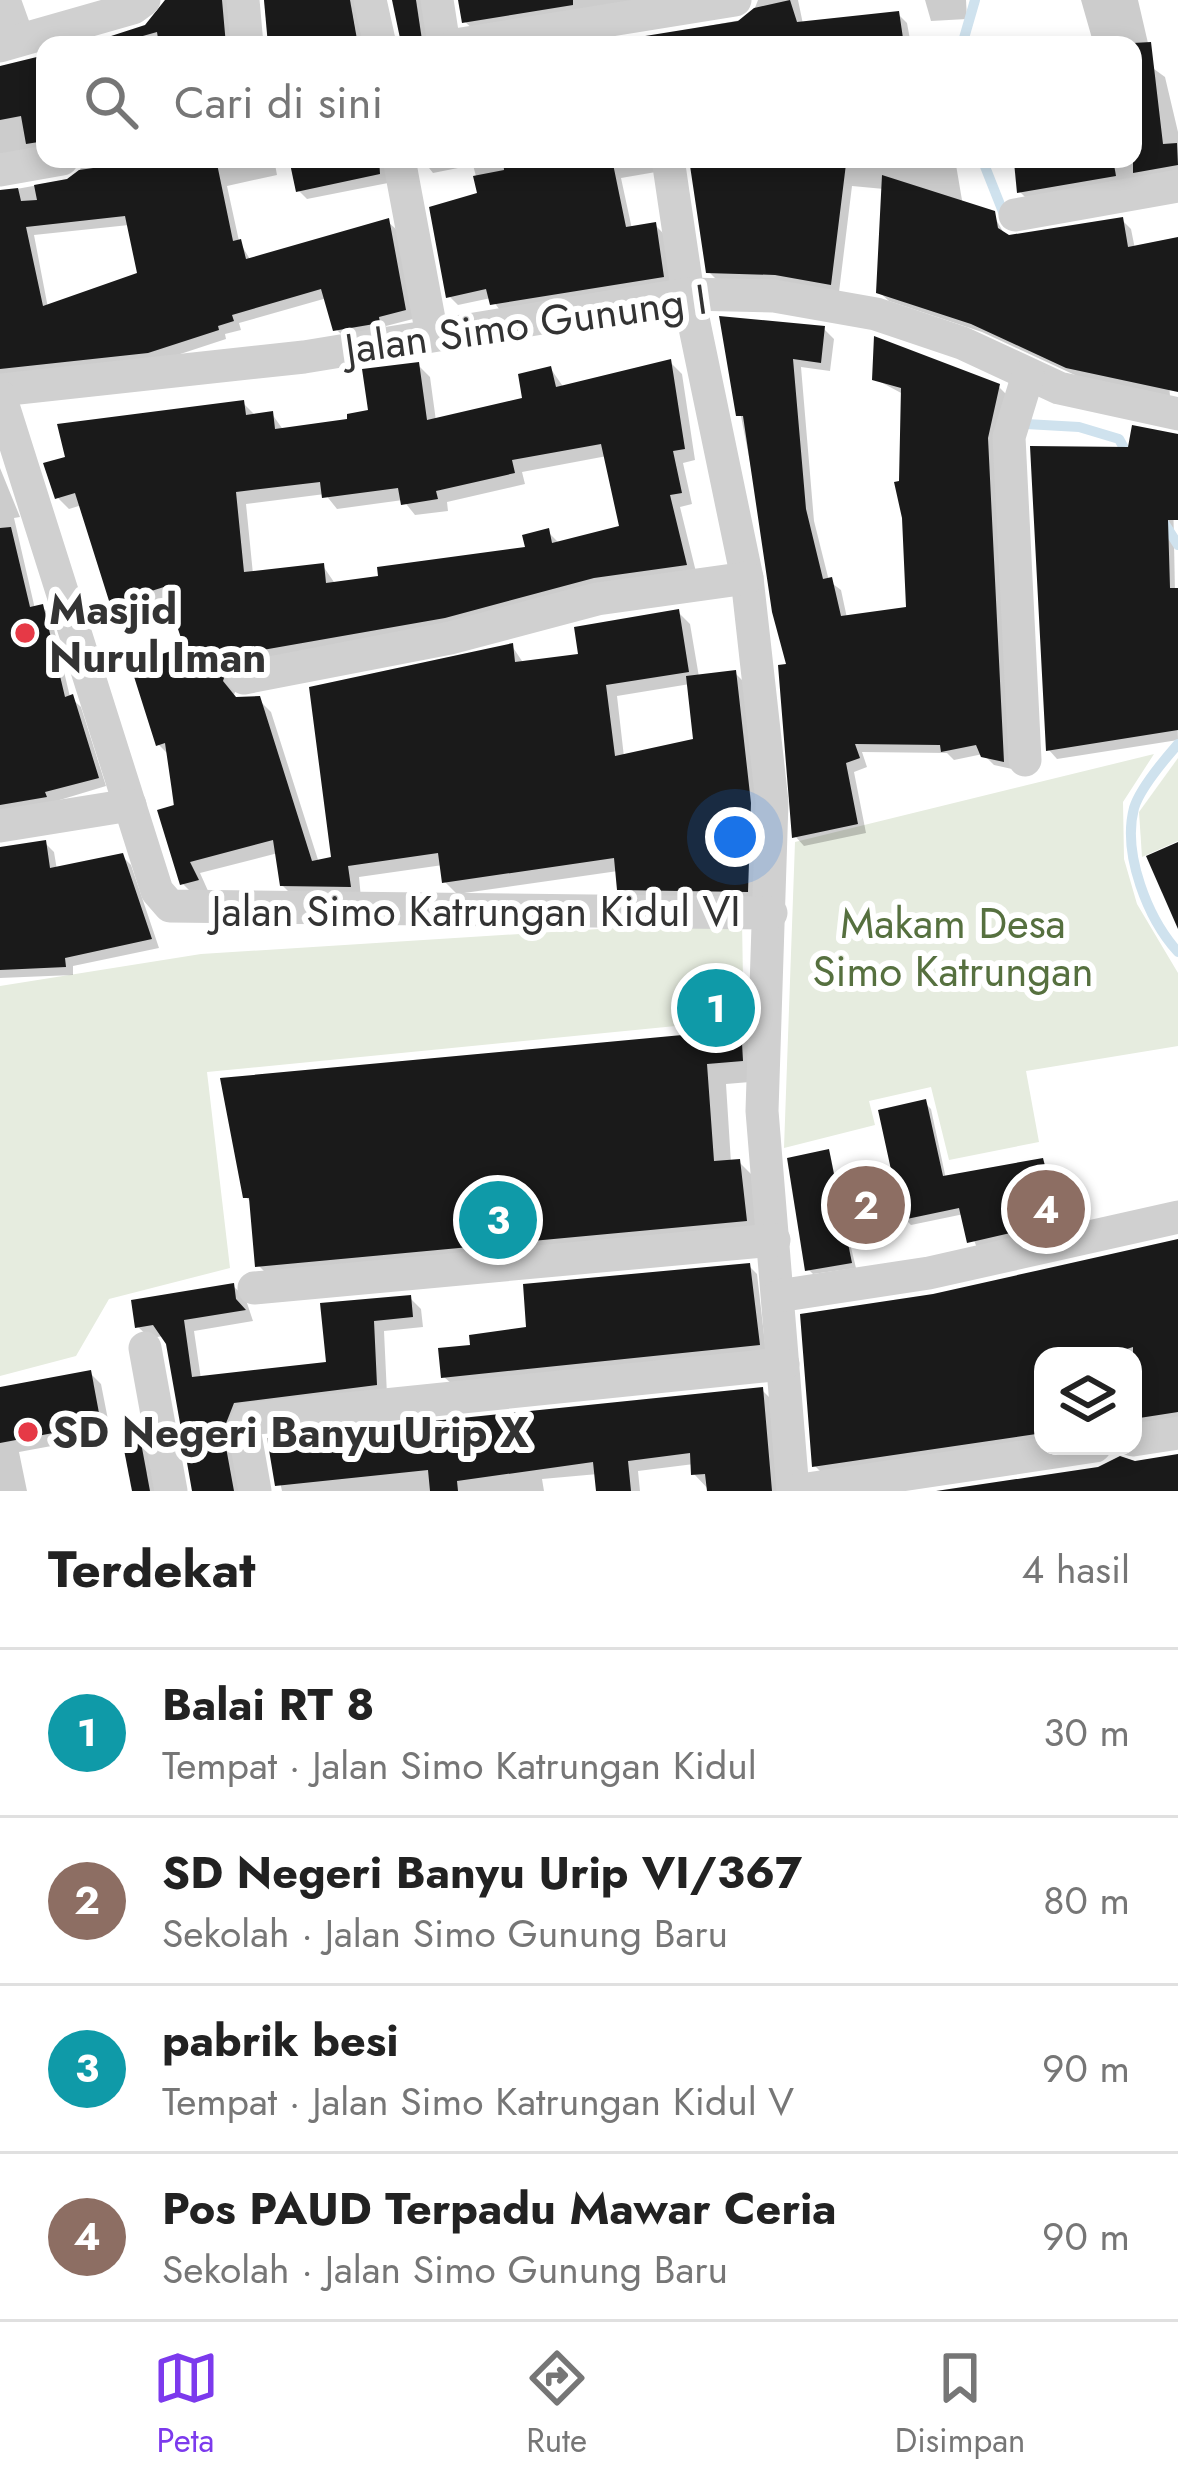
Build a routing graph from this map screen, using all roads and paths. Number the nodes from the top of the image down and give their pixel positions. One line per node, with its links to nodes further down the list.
1 (4, 0): 11 (street)
2 (144, 0): 11 (street)
3 (243, 0): 7 (street)
4 (370, 0): 8 (street)
5 (437, 0): 9 (street)
6 (734, 0): 10 (street)
7 (246, 36)
8 (378, 36)
9 (443, 36)
10 (511, 36)
11 (9, 42)
12 (36, 164): 15 (street)
13 (401, 168): 19 (street)
14 (669, 168): 18 (street)
15 (0, 170)
16 (1178, 186): 17 (street)
17 (1015, 215)
18 (688, 294): 19 (street, Jalan Simo Gunung I); 20 (street, Jalan Simo Gunung I); 23 (street)
19 (432, 334): 21 (street, Jalan Simo Gunung I)
20 (1016, 386): 22 (street, Jalan Simo Gunung I); 25 (street)
21 (0, 393): 26 (street)
22 (1178, 414)
23 (747, 578): 24 (street); 28 (street)
24 (244, 678)
25 (1025, 760)
26 (130, 805): 27 (street); 28 (street, Jalan Simo Katrungan Kidul VI)
27 (0, 826)
28 (771, 913): 30 (street)
29 (1178, 1217): 32 (street)
30 (774, 1240): 31 (street); 32 (street)
31 (254, 1288)
32 (778, 1296): 34 (street)
33 (145, 1348): 38 (street)
34 (783, 1364): 39 (street); 40 (street)
35 (1178, 1433): 36 (street)
36 (1142, 1439)
37 (1035, 1455): 40 (street)
38 (171, 1491)
39 (255, 1491)
40 (794, 1491)

